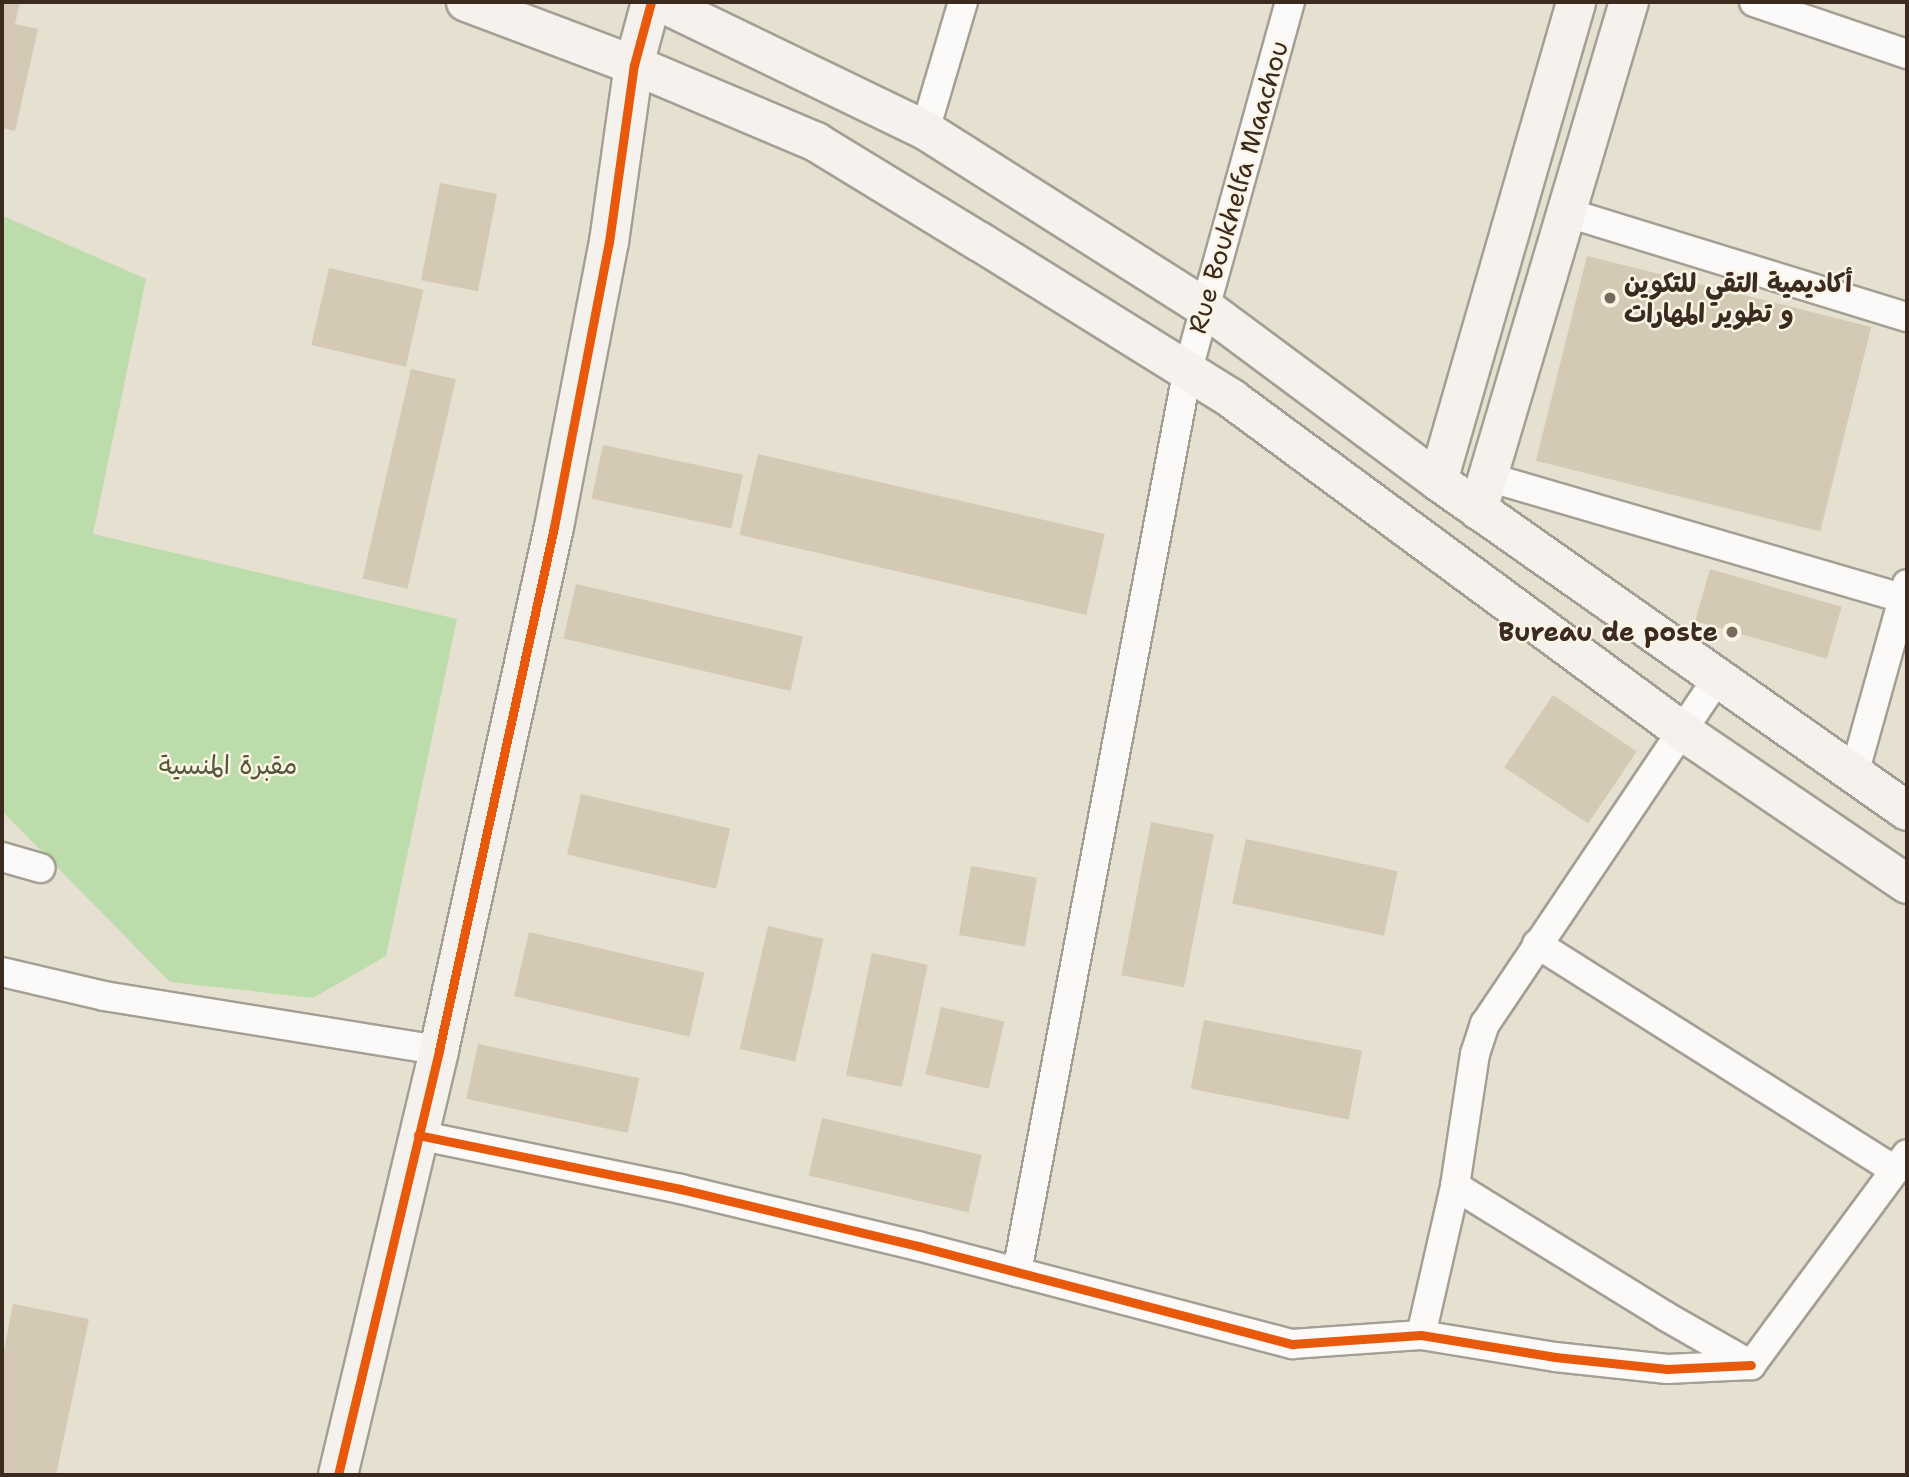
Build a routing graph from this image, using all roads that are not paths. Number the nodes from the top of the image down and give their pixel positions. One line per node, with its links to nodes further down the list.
1 (467, 2): 10 (main road)
2 (651, 2): 10 (main road)
3 (660, 2): 11 (main road)
4 (963, 2): 11 (street)
5 (1290, 2): 13 (street, Rue Boukhelfa Maachou)
6 (1576, 2): 16 (main road)
7 (1629, 2): 12 (main road)
8 (1754, 2): 9 (street)
9 (1907, 54)
10 (634, 65): 15 (main road); 28 (main road)
11 (925, 130): 13 (main road)
12 (1564, 212): 14 (street); 17 (main road)
13 (1205, 307): 15 (street, Rue Boukhelfa Maachou); 16 (main road)
14 (1907, 317)
15 (1187, 373): 20 (main road); 32 (street, Rue Boukhelfa Maachou)
16 (1438, 481): 17 (main road)
17 (1483, 493): 18 (street); 19 (main road)
18 (1905, 591): 21 (street)
19 (1717, 679): 20 (street); 21 (main road)
20 (1682, 731): 25 (main road); 26 (street)
21 (1854, 774): 22 (main road)
22 (1907, 811)
23 (2, 857): 24 (street)
24 (40, 868)
25 (1907, 884)
26 (1537, 944): 30 (street); 31 (street)
27 (2, 972): 28 (street)
28 (439, 1050): 29 (main road)
29 (418, 1135): 32 (street); 35 (main road)
30 (1901, 1162): 34 (street)
31 (1455, 1186): 33 (street); 34 (street)
32 (1017, 1272): 33 (street)
33 (1421, 1335): 34 (street)
34 (1751, 1364)
35 (338, 1475)

